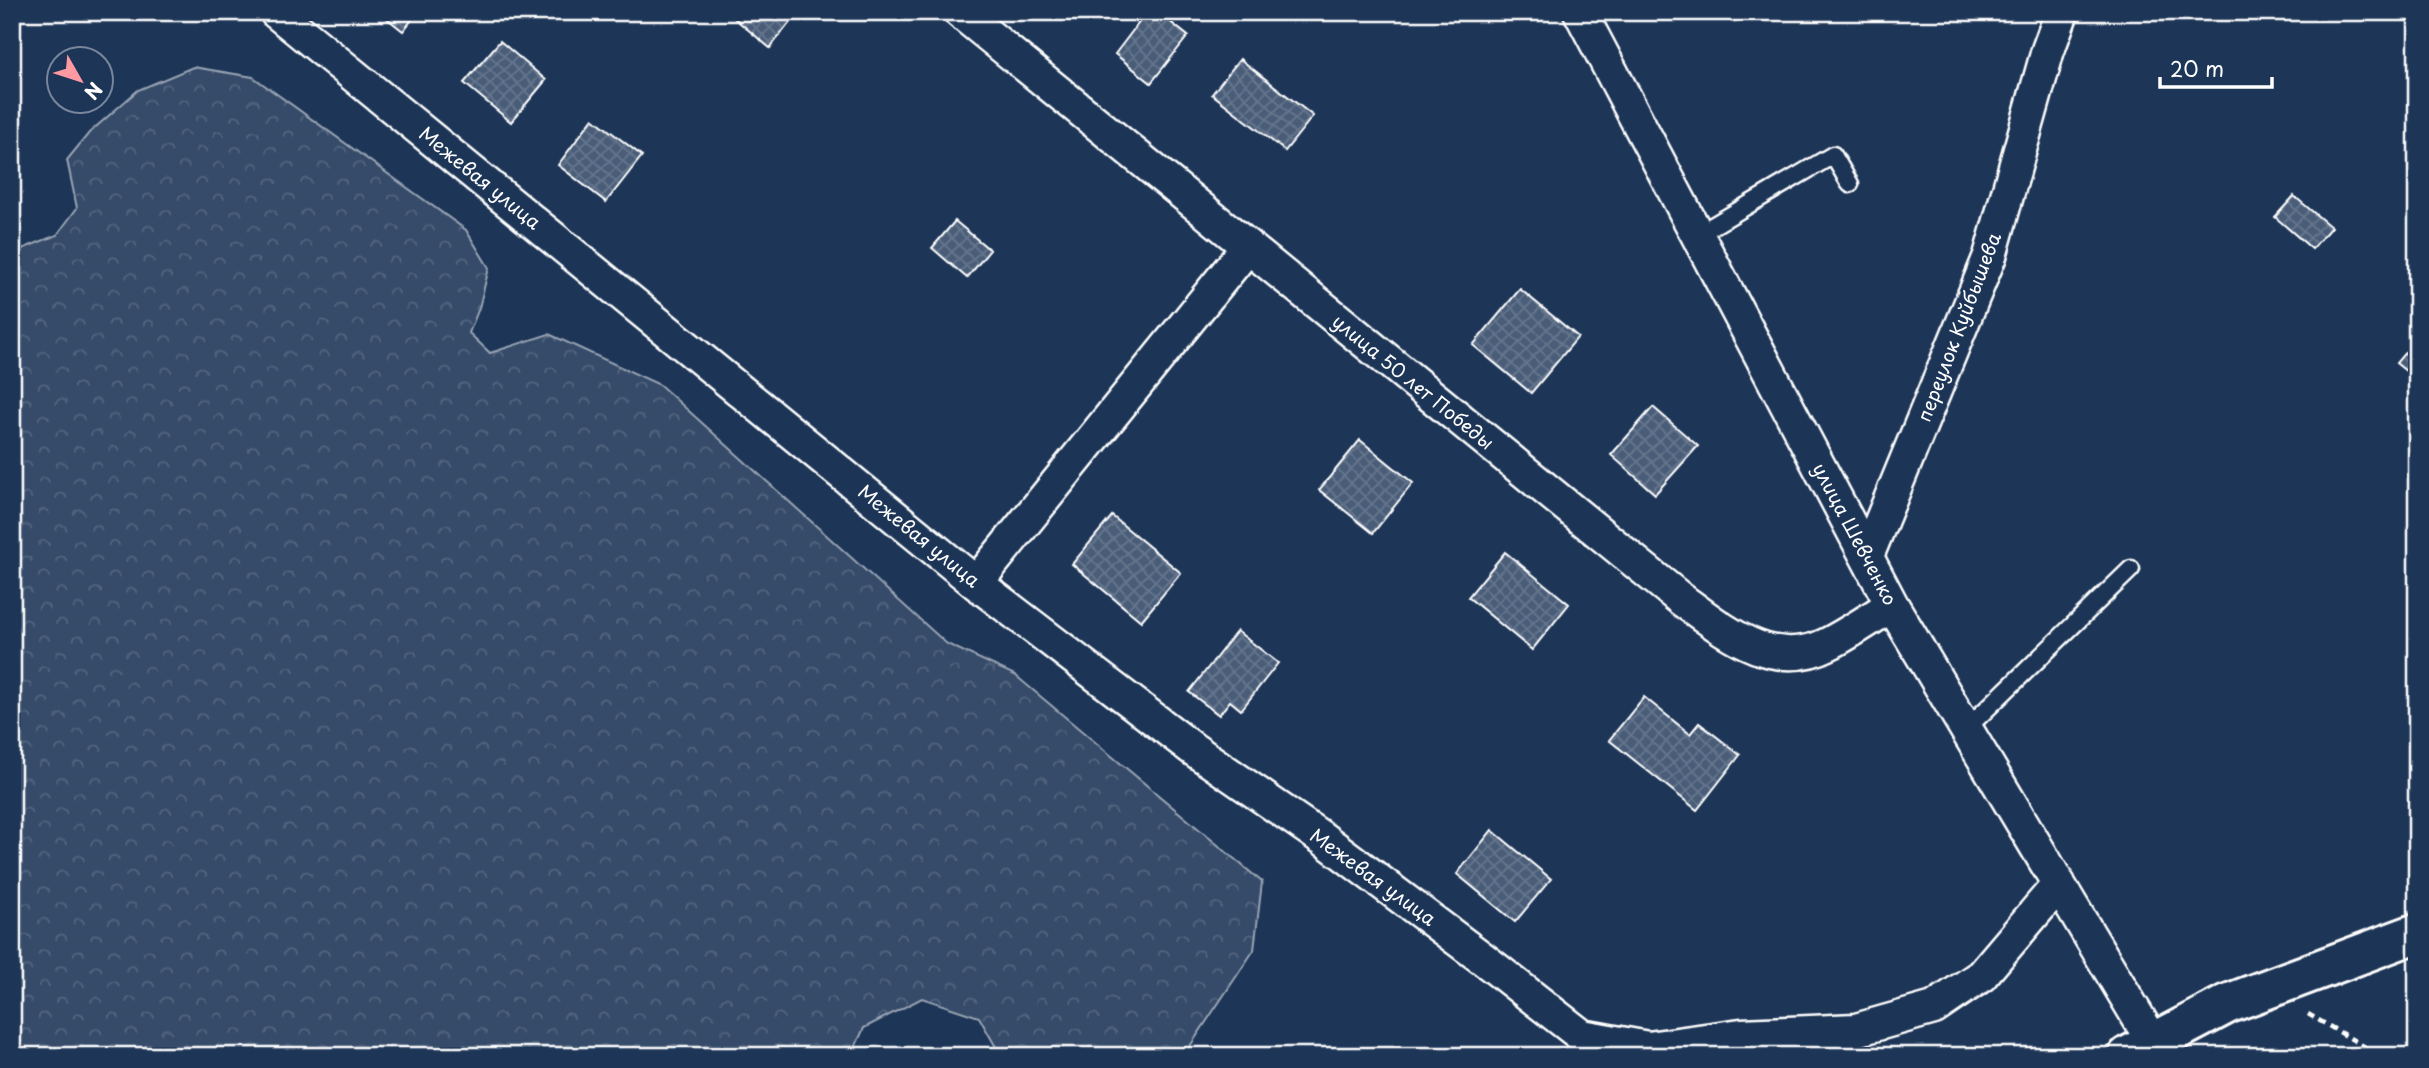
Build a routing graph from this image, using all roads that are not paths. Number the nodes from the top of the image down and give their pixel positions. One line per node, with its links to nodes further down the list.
1 (275, 12): 10 (street, Межевая улица)
2 (960, 12): 7 (street, улица 50 лет Победы)
3 (1580, 12): 6 (street, улица Шевченко)
4 (2062, 12): 8 (street, переулок Куйбышева)
5 (1850, 184): 6 (lane)
6 (1697, 235): 8 (street, улица Шевченко)
7 (1247, 248): 10 (street); 11 (street, улица 50 лет Победы)
8 (1867, 556): 11 (street, улица Шевченко)
9 (2130, 569): 12 (lane)
10 (976, 583): 13 (street, Межевая улица)
11 (1892, 605): 12 (street, улица Шевченко)
12 (1966, 729): 13 (street, улица Шевченко)
13 (2059, 884): 15 (street, улица Шевченко)
14 (2417, 933): 15 (street)
15 (2141, 1049)

